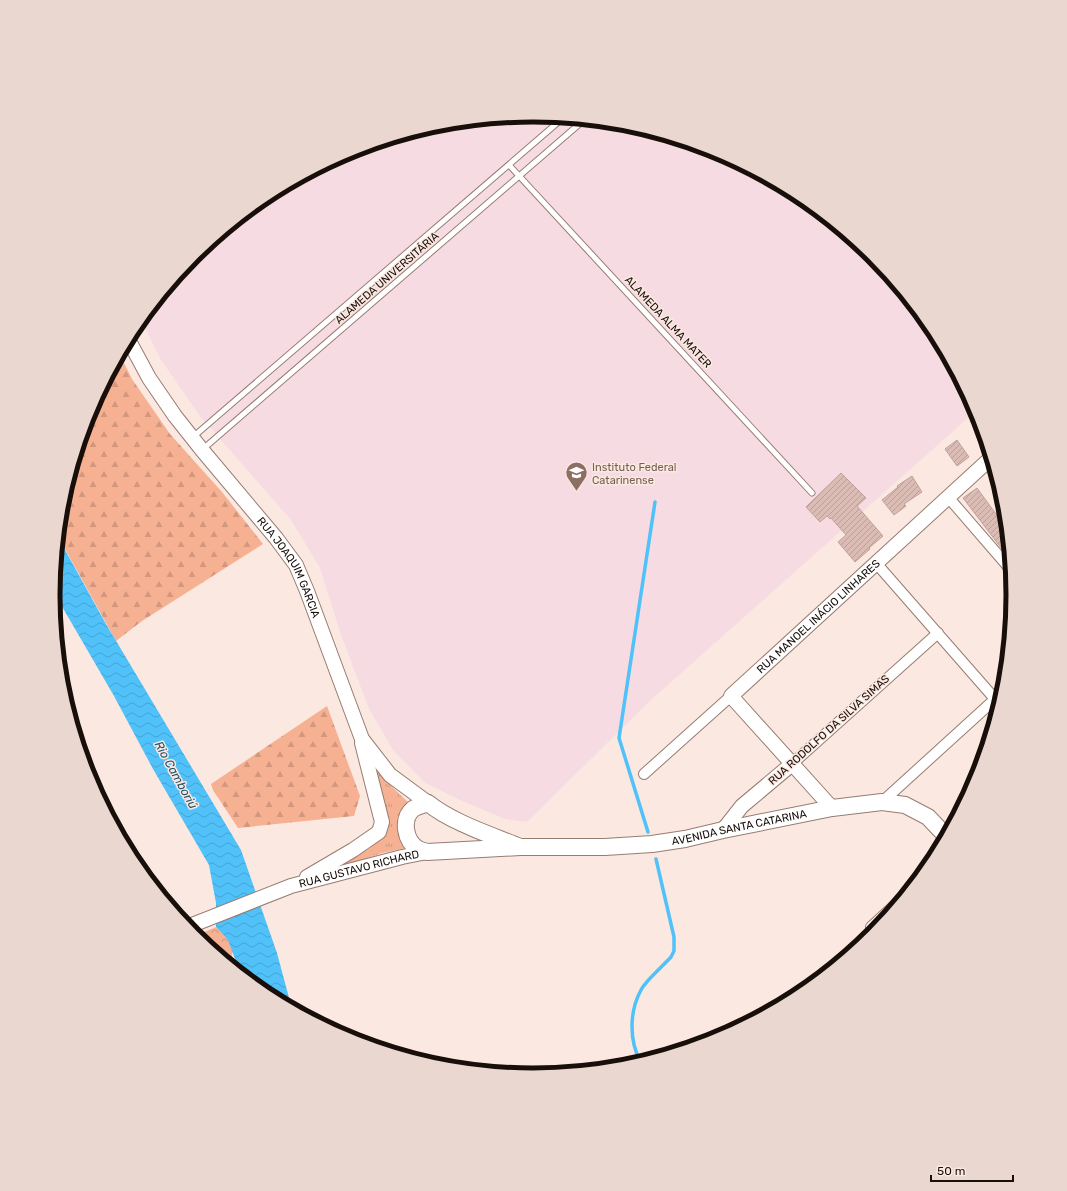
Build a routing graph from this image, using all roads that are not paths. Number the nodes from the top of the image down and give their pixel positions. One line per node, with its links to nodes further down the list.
1 (558, 123): 3 (lane, ALAMEDA UNIVERSITÁRIA)
2 (579, 124): 4 (lane, ALAMEDA UNIVERSITÁRIA)
3 (509, 165): 4 (lane, ALAMEDA ALMA MATER); 6 (lane, ALAMEDA UNIVERSITÁRIA)
4 (520, 176): 7 (lane, ALAMEDA UNIVERSITÁRIA); 9 (lane, ALAMEDA ALMA MATER)
5 (132, 345): 6 (main road, RUA JOAQUIM GARCIA)
6 (193, 438): 7 (main road, RUA JOAQUIM GARCIA)
7 (202, 450): 16 (main road, RUA JOAQUIM GARCIA)
8 (988, 462): 10 (main road, RUA MANOEL INÁCIO LINHARES)
9 (812, 493)
10 (948, 498): 11 (main road, RUA MANOEL INÁCIO LINHARES); 12 (street)
11 (876, 563): 13 (street); 14 (main road, RUA MANOEL INÁCIO LINHARES)
12 (1006, 564)
13 (938, 633): 15 (street); 17 (street, RUA RODOLFO DA SILVA SIMAS)
14 (731, 696): 17 (main road); 18 (street, RUA MANOEL INÁCIO LINHARES)
15 (995, 700): 19 (street)
16 (362, 739): 20 (main road, RUA JOAQUIM GARCIA); 26 (main road, RUA GUSTAVO RICHARD)
17 (792, 764): 21 (main road); 22 (main road, RUA RODOLFO DA SILVA SIMAS)
18 (644, 774)
19 (882, 802): 21 (main road, AVENIDA SANTA CATARINA); 23 (main road, AVENIDA SANTA CATARINA)
20 (428, 803): 24 (main road, AVENIDA SANTA CATARINA); 25 (main road)
21 (832, 808): 22 (main road, AVENIDA SANTA CATARINA)
22 (724, 830): 24 (main road, AVENIDA SANTA CATARINA)
23 (943, 833)
24 (520, 846): 25 (main road, AVENIDA SANTA CATARINA)
25 (427, 852): 26 (main road, RUA GUSTAVO RICHARD)
26 (291, 886): 27 (main road, RUA GUSTAVO RICHARD)
27 (194, 924)

